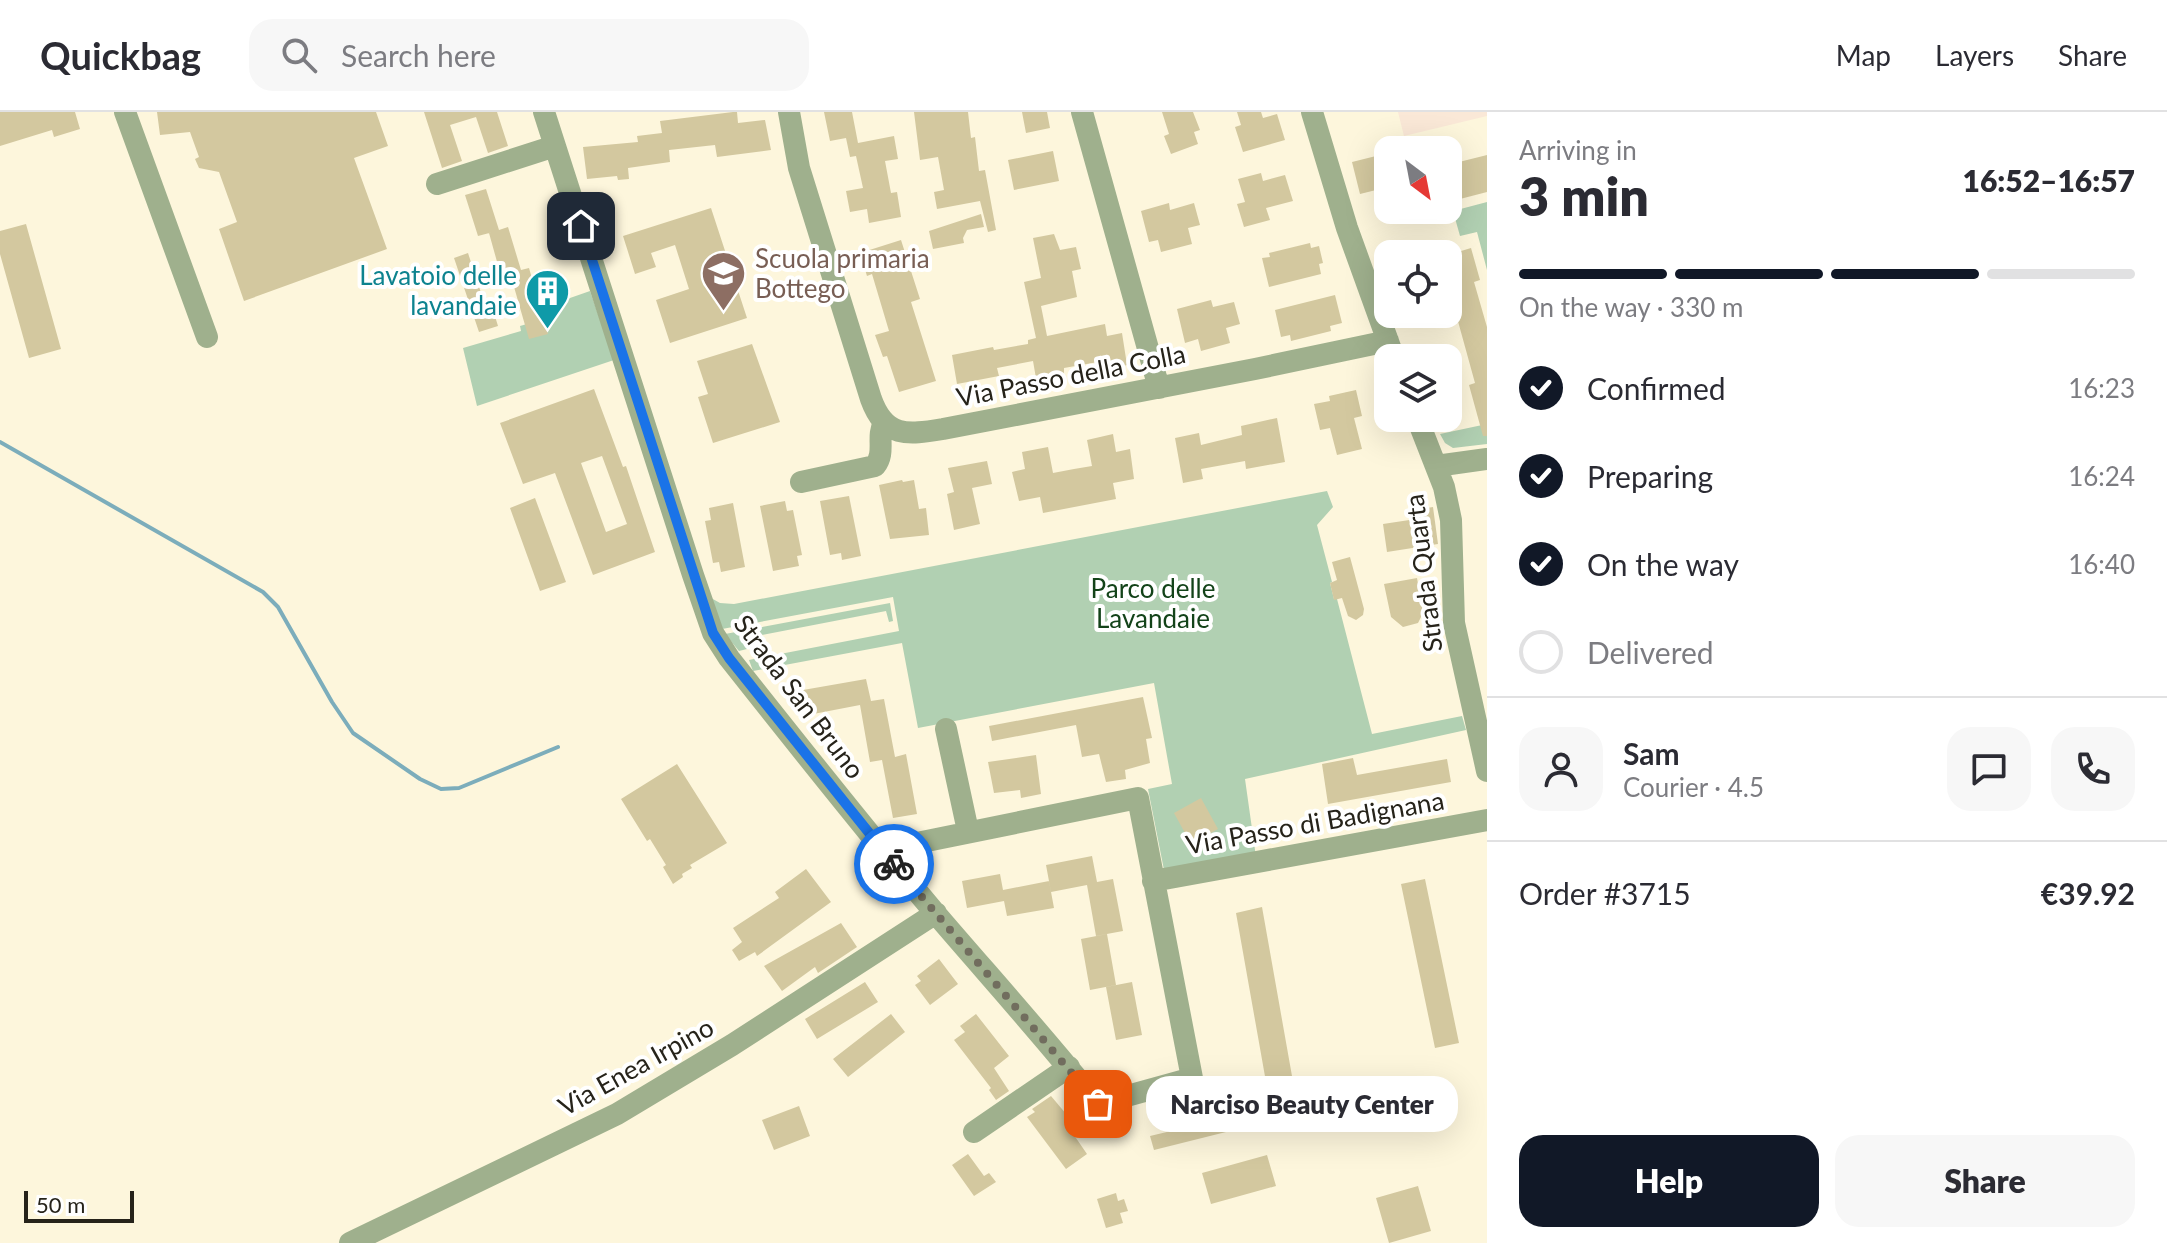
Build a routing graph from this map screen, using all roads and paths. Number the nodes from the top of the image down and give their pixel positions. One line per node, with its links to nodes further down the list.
1 (125, 112): 8 (street)
2 (544, 112): 6 (street, Strada San Bruno)
3 (789, 112): 12 (street)
4 (1082, 112): 11 (street)
5 (1312, 112): 9 (street)
6 (555, 146): 7 (street); 21 (street, Strada San Bruno)
7 (437, 184)
8 (207, 337)
9 (1389, 344)
10 (1374, 353): 11 (street, Via Passo della Colla)
11 (1159, 388): 12 (street, Via Passo della Colla)
12 (884, 423): 16 (street)
13 (1423, 432): 15 (street, Strada Quarta)
14 (1487, 459): 15 (street)
15 (1436, 466): 18 (street, Strada Quarta)
16 (801, 482)
17 (946, 729): 20 (street)
18 (1487, 771)
19 (1487, 820): 22 (street, Via Passo di Badignana)
20 (968, 831): 21 (street); 22 (street)
21 (879, 846): 23 (street, Strada San Bruno)
22 (1153, 881): 24 (street, Strada San Bruno)
23 (936, 913): 24 (street, Strada San Bruno); 26 (street, Via Enea Irpino)
24 (1069, 1067): 25 (street)
25 (974, 1132)
26 (350, 1243)

